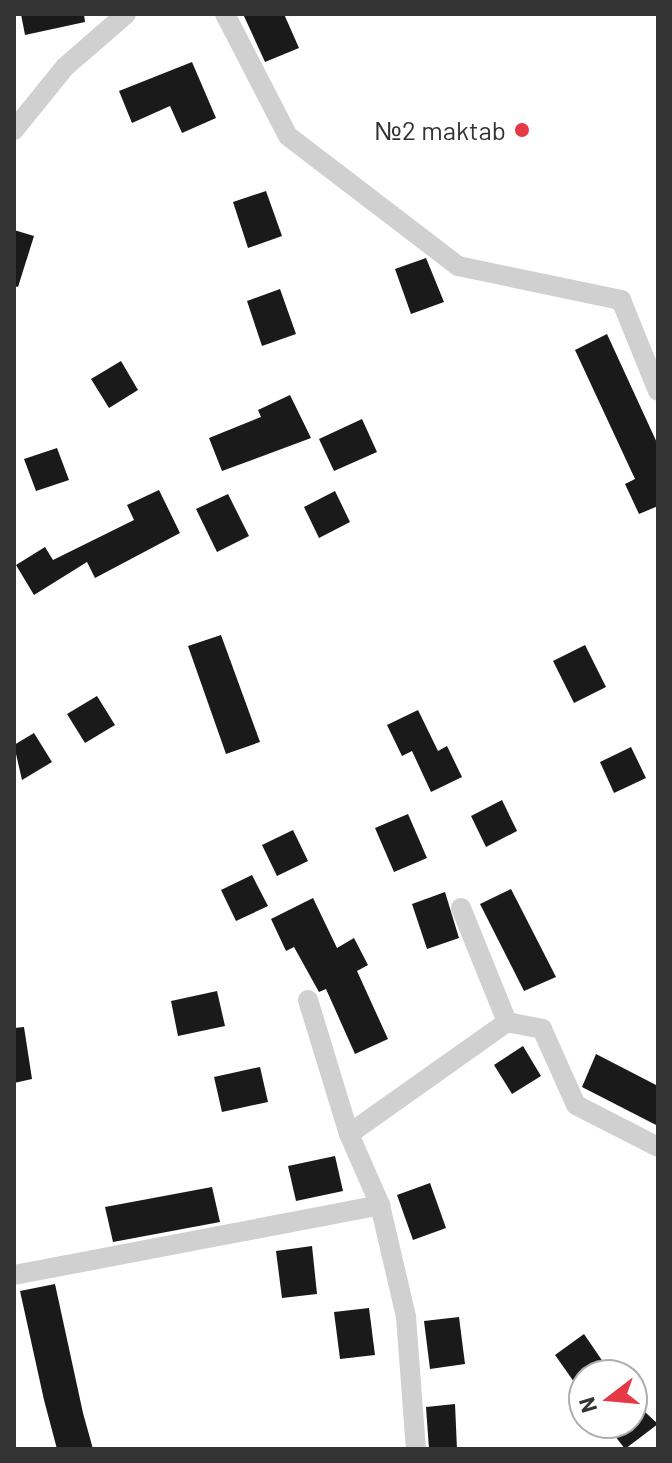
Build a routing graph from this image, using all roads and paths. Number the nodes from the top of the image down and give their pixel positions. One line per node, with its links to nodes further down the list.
1 (126, 14): 3 (street)
2 (225, 14): 4 (street)
3 (14, 130)
4 (658, 391)
5 (461, 908): 7 (street)
6 (308, 1000): 8 (street)
7 (507, 1022): 8 (street); 9 (street)
8 (349, 1134): 10 (street)
9 (658, 1147)
10 (380, 1205): 11 (street); 12 (street)
11 (14, 1275)
12 (416, 1449)

